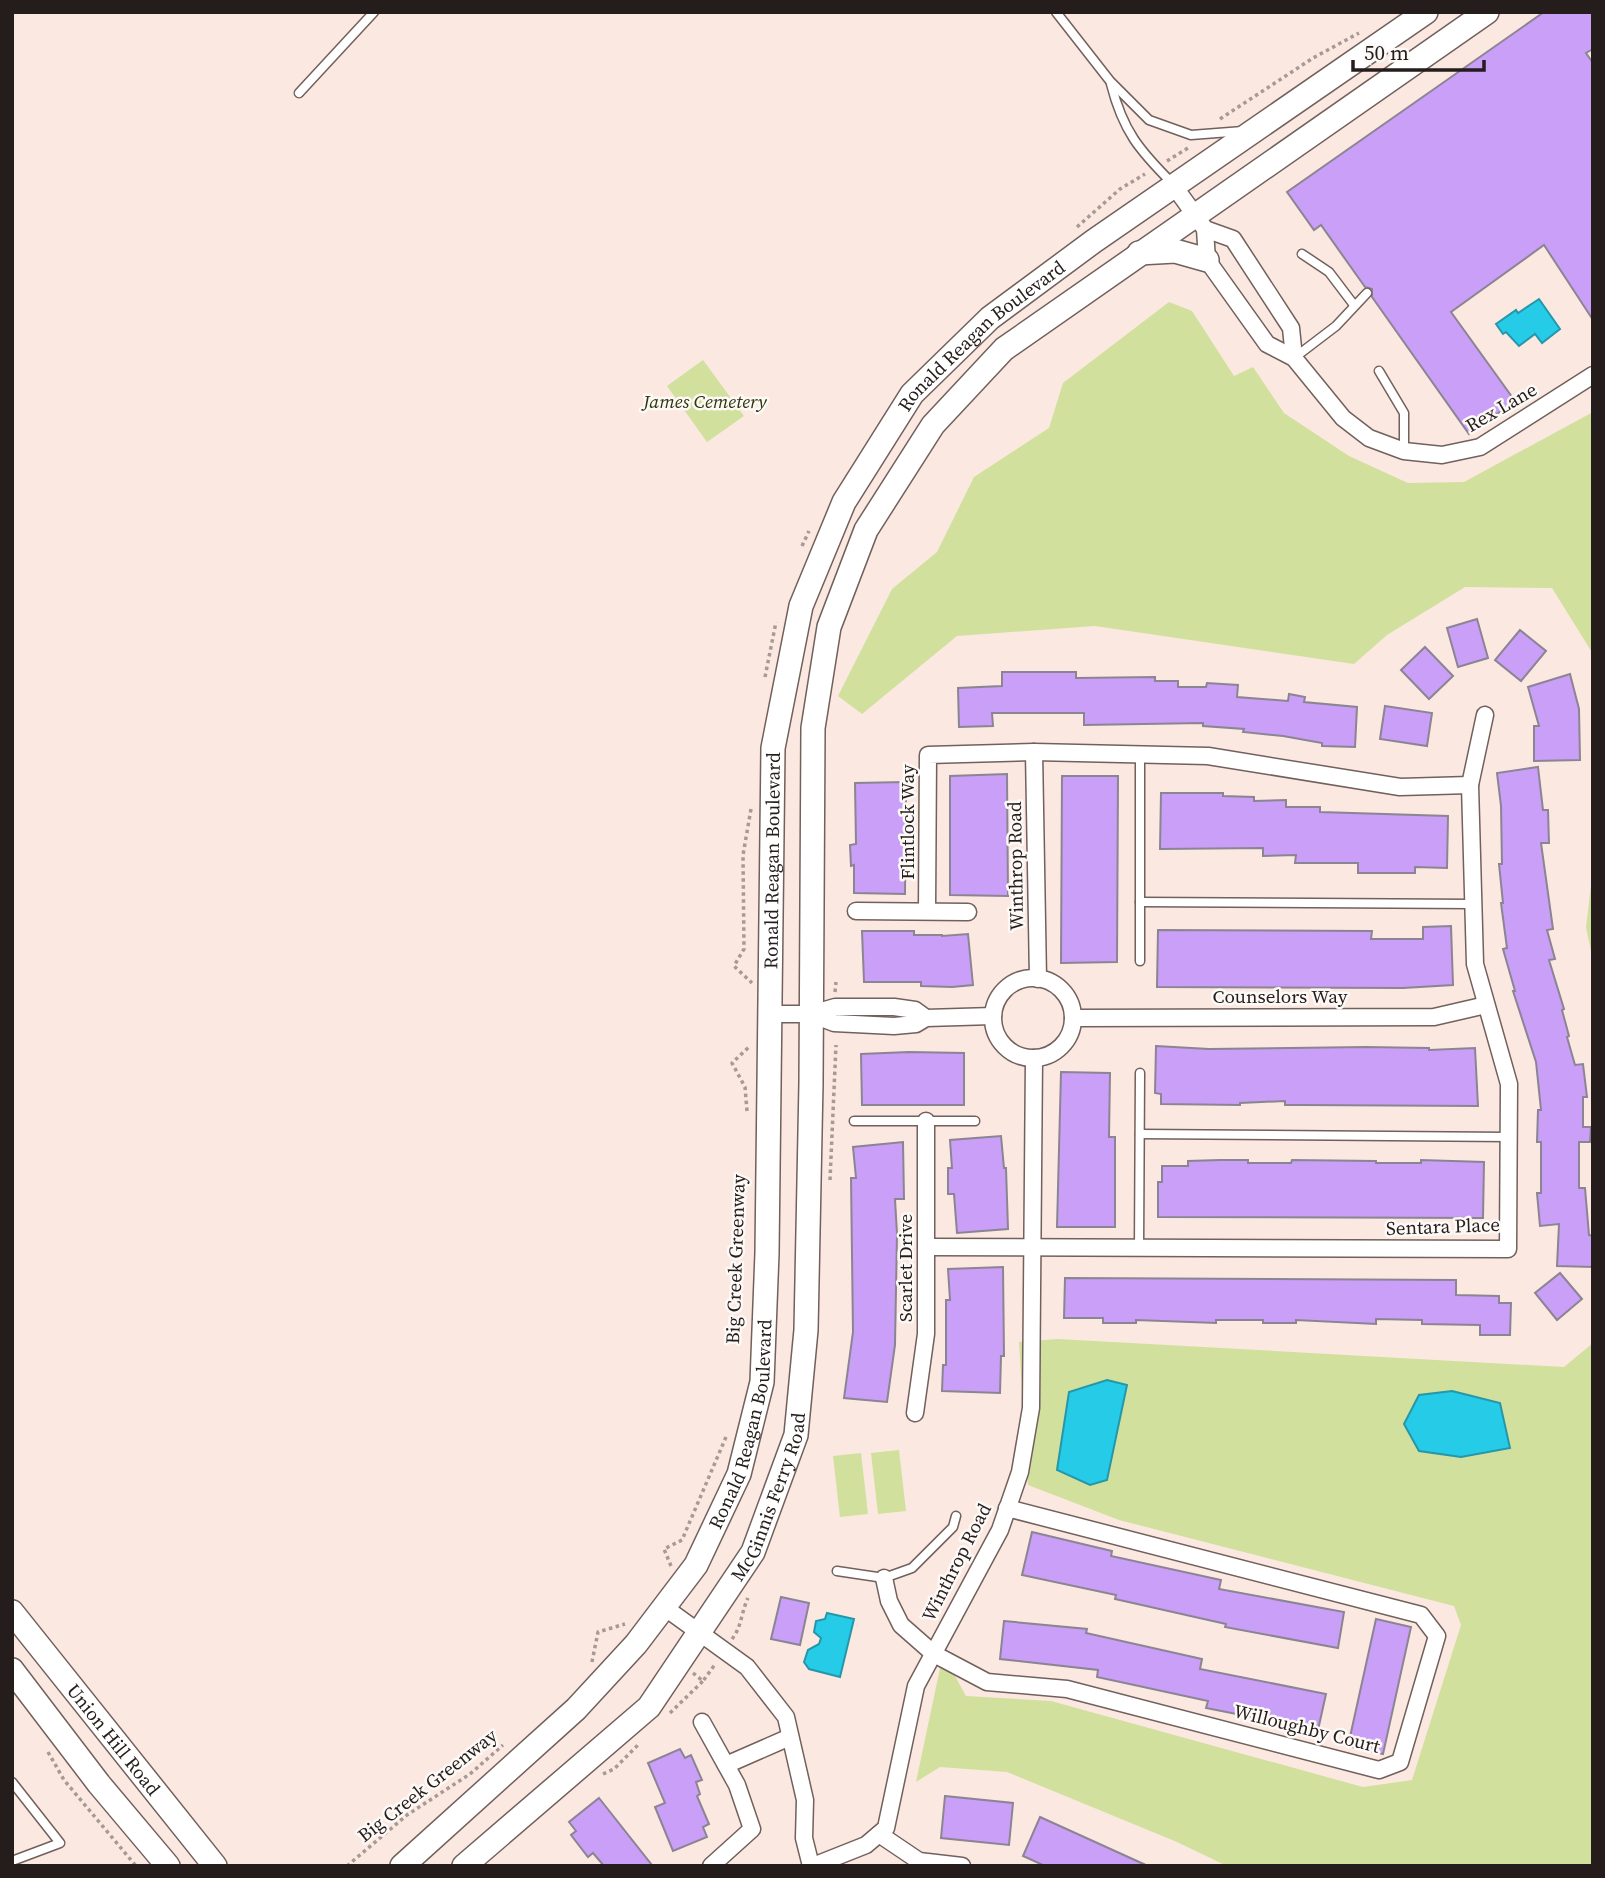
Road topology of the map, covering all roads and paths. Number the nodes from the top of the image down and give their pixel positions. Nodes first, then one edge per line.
1 (374, 12) edge
2 (1056, 12) edge
3 (1426, 12) edge
4 (1487, 12) edge
5 (1359, 32) dead end
6 (1110, 81) junction
7 (299, 93) dead end
8 (1212, 120) dead end
9 (1257, 129) junction
10 (1174, 186) junction
11 (1200, 222) junction
12 (1139, 253) junction
13 (1302, 254) dead end
14 (1208, 260) junction
15 (1367, 293) dead end
16 (1353, 305) junction
17 (1294, 358) junction
18 (1379, 372) dead end
19 (1593, 375) edge
20 (1404, 451) junction
21 (1485, 715) dead end
22 (1034, 752) junction
23 (1140, 755) junction
24 (1470, 785) junction
25 (1140, 902) junction
26 (1474, 904) junction
27 (856, 911) dead end
28 (928, 911) junction
29 (968, 912) dead end
30 (1140, 961) dead end
31 (734, 966) dead end
32 (1038, 979) junction
33 (752, 984) dead end
34 (1486, 1005) junction
35 (769, 1014) junction
36 (811, 1014) junction
37 (993, 1016) junction
38 (1073, 1018) junction
39 (751, 1045) dead end
40 (1034, 1058) junction
41 (1140, 1073) dead end
42 (747, 1115) dead end
43 (854, 1121) dead end
44 (926, 1121) junction
45 (975, 1121) dead end
46 (1140, 1134) junction
47 (1509, 1137) junction
48 (927, 1247) junction
49 (1032, 1248) junction
50 (1139, 1248) junction
51 (915, 1413) dead end
52 (729, 1430) dead end
53 (1007, 1508) junction
54 (956, 1517) dead end
55 (664, 1549) dead end
56 (837, 1571) dead end
57 (884, 1578) junction
58 (664, 1607) junction
59 (12, 1612) edge
60 (598, 1632) dead end
61 (701, 1633) junction
62 (934, 1654) junction
63 (591, 1669) dead end
64 (12, 1670) edge
65 (702, 1722) dead end
66 (790, 1737) junction
67 (510, 1740) dead end
68 (726, 1765) junction
69 (12, 1782) edge
70 (879, 1833) junction
71 (12, 1861) edge
72 (929, 1864) edge
73 (168, 1866) edge
74 (215, 1866) edge
75 (347, 1866) edge
76 (402, 1866) edge
77 (464, 1866) edge
78 (710, 1866) edge
79 (812, 1866) edge
80 (962, 1866) edge

1 - 7 lane
2 - 6 lane
3 - 9 main road, Ronald Reagan Boulevard
4 - 11 main road, Ronald Reagan Boulevard
5 - 8 path
6 - 9 lane
6 - 10 lane
9 - 10 main road, Ronald Reagan Boulevard
10 - 11 street, Rex Lane
10 - 35 main road, Ronald Reagan Boulevard
11 - 12 main road, Ronald Reagan Boulevard
11 - 14 street, Rex Lane
11 - 17 street, Rex Lane
12 - 14 main road
12 - 36 main road, Ronald Reagan Boulevard
13 - 16 lane
14 - 17 street, Rex Lane
15 - 16 lane
16 - 17 lane
17 - 20 street, Rex Lane
18 - 20 lane
19 - 20 street, Rex Lane
21 - 24 street, Sentara Place
22 - 23 street
22 - 28 street, Flintlock Way
22 - 32 street, Winthrop Road
23 - 24 street
23 - 25 lane
24 - 26 street, Sentara Place
25 - 26 lane
25 - 30 lane
26 - 34 street, Sentara Place
27 - 28 street
28 - 29 street
31 - 33 path
32 - 37 street
32 - 38 street
34 - 38 street, Counselors Way
34 - 47 street, Sentara Place
35 - 36 street
35 - 58 main road, Ronald Reagan Boulevard
36 - 37 street
36 - 61 main road, McGinnis Ferry Road
37 - 40 street
38 - 40 street
39 - 42 path
40 - 49 street, Winthrop Road
41 - 46 lane
43 - 44 lane
44 - 45 lane
44 - 48 street, Scarlet Drive
46 - 47 lane
46 - 50 lane
47 - 50 street, Sentara Place
48 - 49 street, Sentara Place
48 - 51 street, Scarlet Drive
49 - 50 street, Sentara Place
49 - 53 street, Winthrop Road
52 - 55 path
53 - 62 street, Winthrop Road
53 - 62 street, Willoughby Court
54 - 57 lane
56 - 57 lane
57 - 62 street, Willoughby Court
58 - 61 street
58 - 76 main road, Ronald Reagan Boulevard
59 - 74 main road, Union Hill Road
60 - 63 path
61 - 66 street
61 - 77 main road, McGinnis Ferry Road
62 - 70 street, Winthrop Road
64 - 73 main road, Union Hill Road
65 - 68 street
66 - 68 street
66 - 79 street
67 - 75 path, Big Creek Greenway
68 - 78 street
69 - 71 lane
70 - 72 street
70 - 79 street
72 - 80 street

